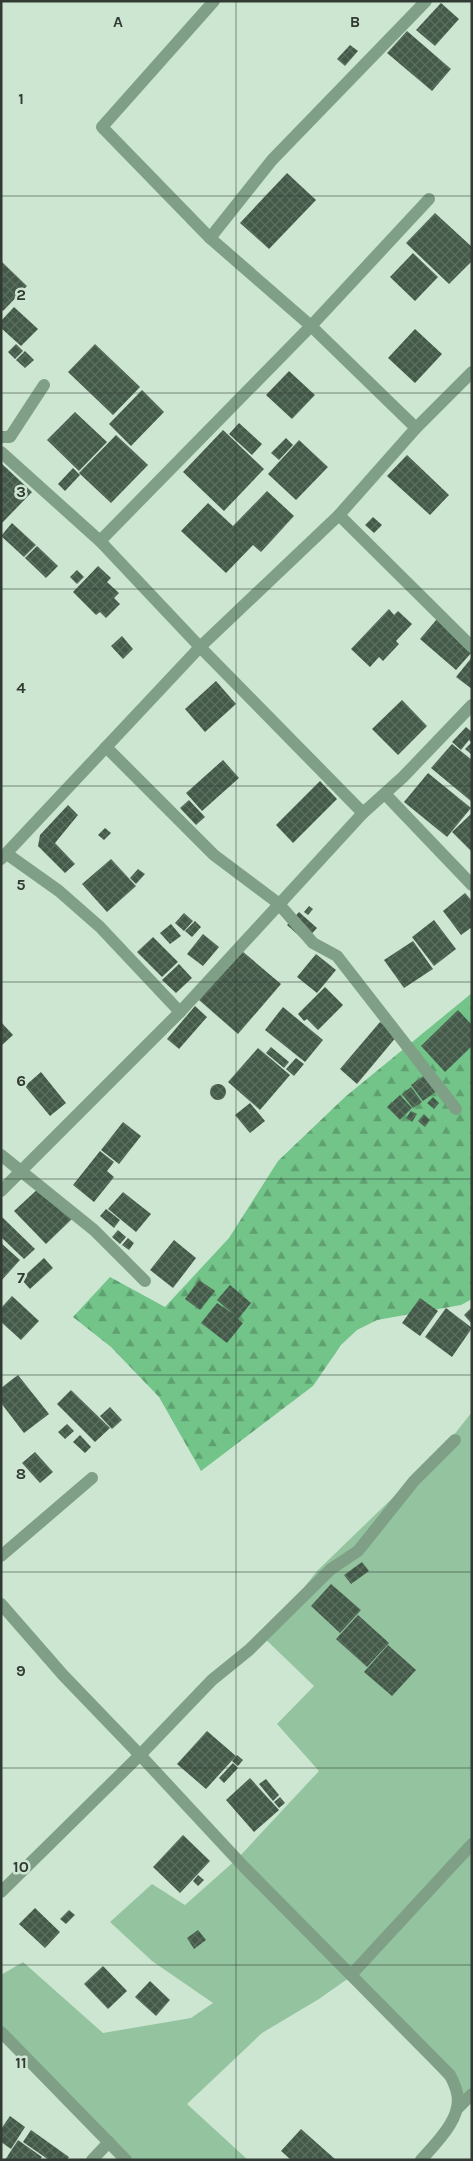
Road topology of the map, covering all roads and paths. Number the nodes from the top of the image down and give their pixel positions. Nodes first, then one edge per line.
1 (214, 1) edge
2 (426, 1) edge
3 (429, 199) dead end
4 (210, 238) junction
5 (312, 326) junction
6 (472, 372) edge
7 (44, 385) dead end
8 (416, 428) junction
9 (1, 436) edge
10 (1, 452) edge
11 (339, 515) junction
12 (100, 541) junction
13 (200, 647) junction
14 (472, 647) edge
15 (472, 705) edge
16 (106, 747) junction
17 (385, 794) junction
18 (363, 812) junction
19 (4, 856) edge
20 (472, 885) edge
21 (278, 903) junction
22 (180, 1012) junction
23 (456, 1109) dead end
24 (1, 1155) edge
25 (20, 1171) junction
26 (1, 1190) edge
27 (145, 1281) dead end
28 (454, 1440) dead end
29 (92, 1478) dead end
30 (1, 1556) edge
31 (1, 1604) edge
32 (140, 1755) junction
33 (472, 1844) edge
34 (1, 1892) edge
35 (351, 1974) junction
36 (1, 2032) edge
37 (472, 2094) edge
38 (457, 2109) junction
39 (109, 2142) junction
40 (92, 2160) edge
41 (126, 2160) edge
42 (421, 2160) edge

1 - 4 street
2 - 4 street
3 - 5 street
4 - 5 street
5 - 8 street
5 - 12 street
6 - 8 street
7 - 9 street
8 - 11 street
10 - 12 street
11 - 13 street
11 - 14 street
12 - 13 street
13 - 16 street
13 - 18 street
15 - 17 street
16 - 19 street
16 - 21 street
17 - 18 street
17 - 20 street
18 - 21 street
19 - 22 street
21 - 22 street
21 - 23 street
22 - 25 street
24 - 25 street
25 - 26 street
25 - 27 street
28 - 32 street
29 - 30 street
31 - 32 street
32 - 34 street
32 - 35 street
33 - 35 street
35 - 38 street
36 - 39 street
37 - 38 street
38 - 42 street
39 - 40 street
39 - 41 street

